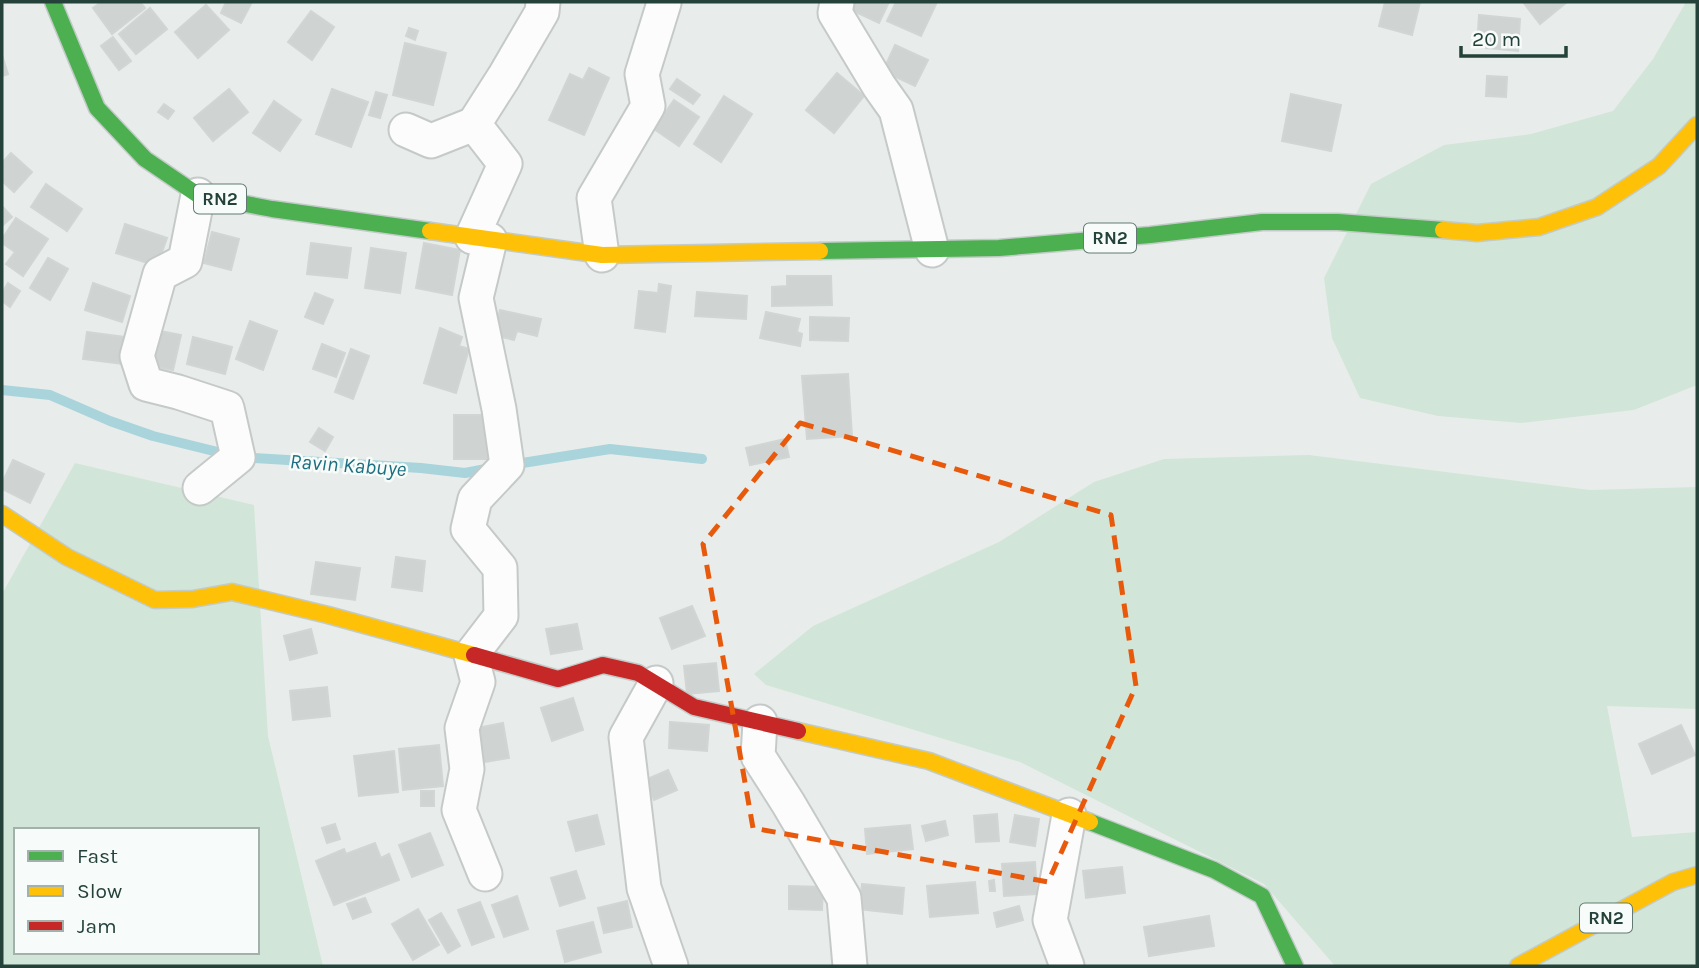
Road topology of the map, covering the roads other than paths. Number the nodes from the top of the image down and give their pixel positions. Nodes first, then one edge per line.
1 (543, 2) edge
2 (663, 2) edge
3 (837, 2) edge
4 (61, 5) edge
5 (474, 124) junction
6 (1697, 125) edge
7 (406, 130) dead end
8 (198, 195) junction
9 (481, 239) junction
10 (932, 250) junction
11 (602, 254) junction
12 (200, 488) dead end
13 (2, 514) edge
14 (471, 655) junction
15 (656, 683) junction
16 (760, 722) junction
17 (1069, 815) junction
18 (485, 874) dead end
19 (1697, 875) edge
20 (671, 966) edge
21 (850, 966) edge
22 (1067, 966) edge
23 (1295, 966) edge
24 (1518, 966) edge

1 - 5 street
2 - 11 street
3 - 10 street
4 - 8 main road, RN2
5 - 7 street
5 - 9 street
6 - 10 main road, RN2
8 - 9 main road, RN2
8 - 12 street
9 - 11 main road, RN2
9 - 14 street
10 - 11 main road, RN2
13 - 14 main road
14 - 15 main road
14 - 18 street
15 - 16 main road
15 - 20 street
16 - 17 main road
16 - 21 street
17 - 22 street
17 - 23 main road
19 - 24 main road, RN2

